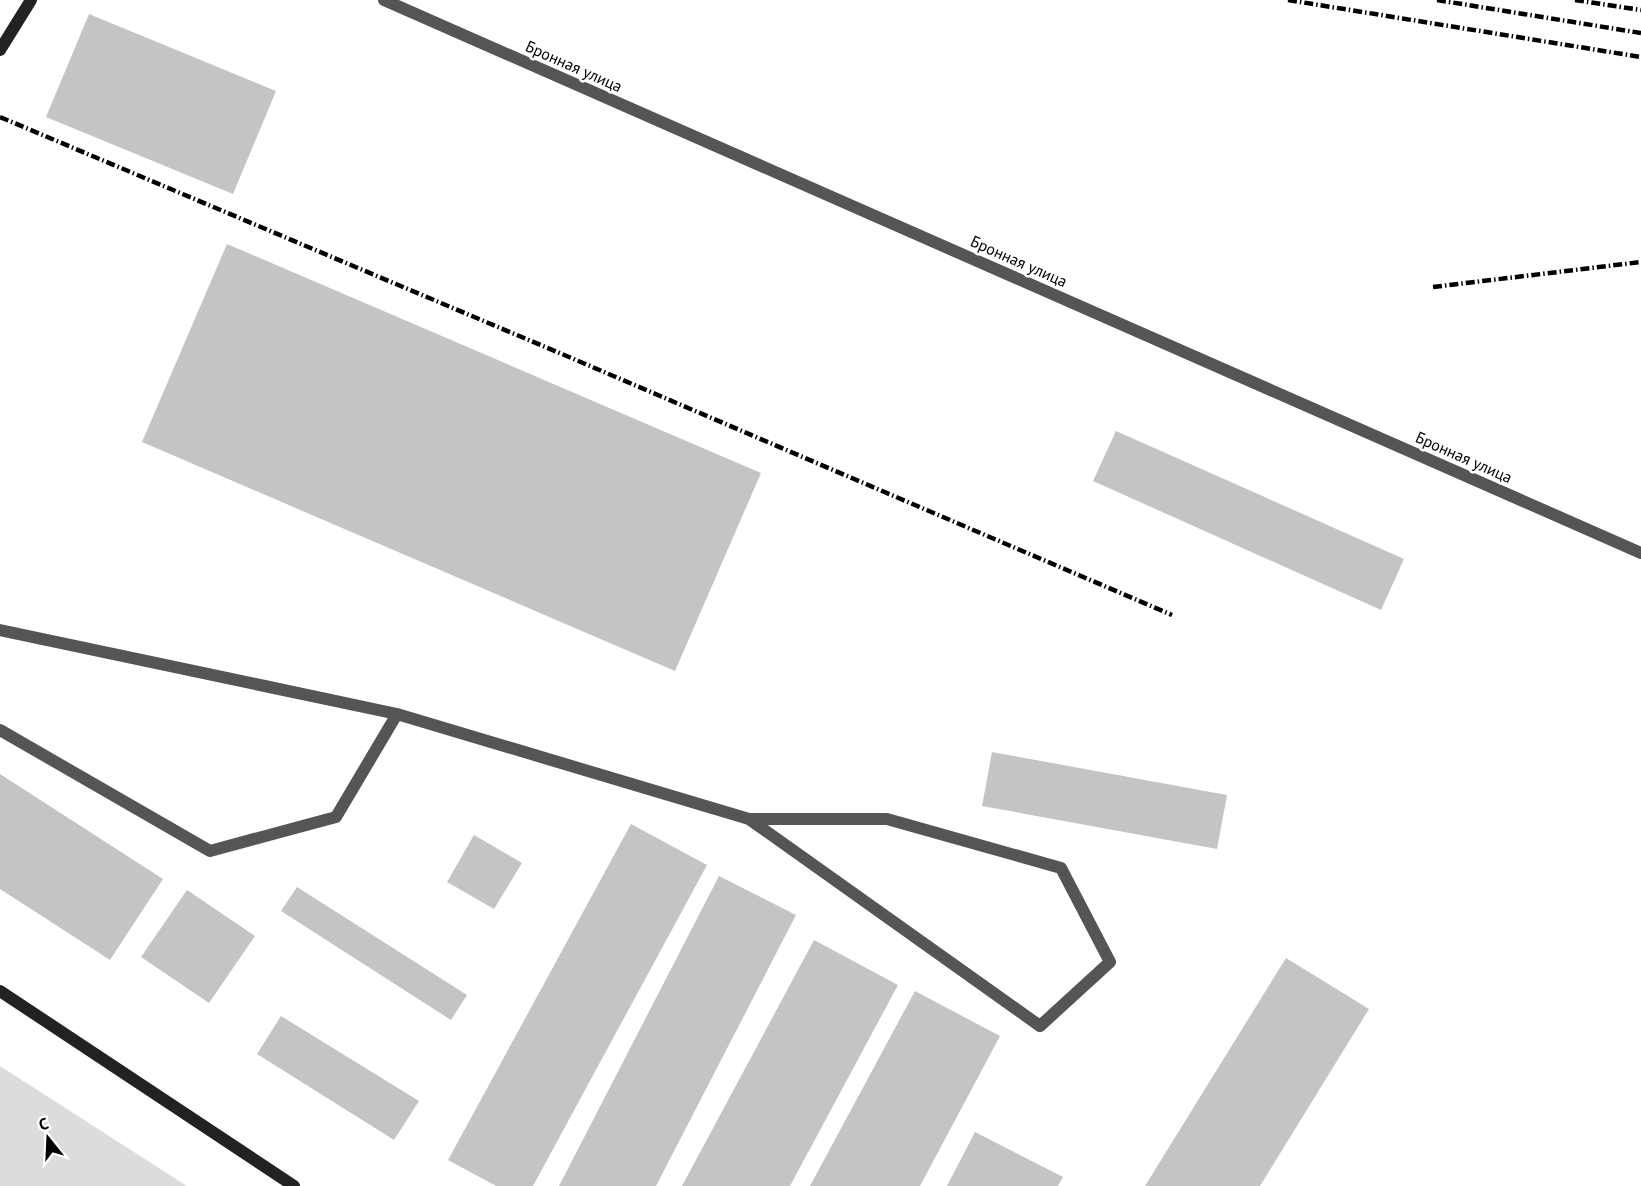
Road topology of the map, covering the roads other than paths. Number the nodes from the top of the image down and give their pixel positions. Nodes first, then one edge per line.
1 (31, 0) edge
2 (384, 0) edge
3 (0, 50) edge
4 (1641, 553) edge
5 (0, 630) edge
6 (397, 714) junction
7 (0, 730) edge
8 (749, 819) junction
9 (0, 991) edge
10 (294, 1186) edge

1 - 3 main road
2 - 4 lane, Бронная улица
5 - 6 lane
6 - 7 lane
6 - 8 lane
8 - 8 lane
9 - 10 main road

